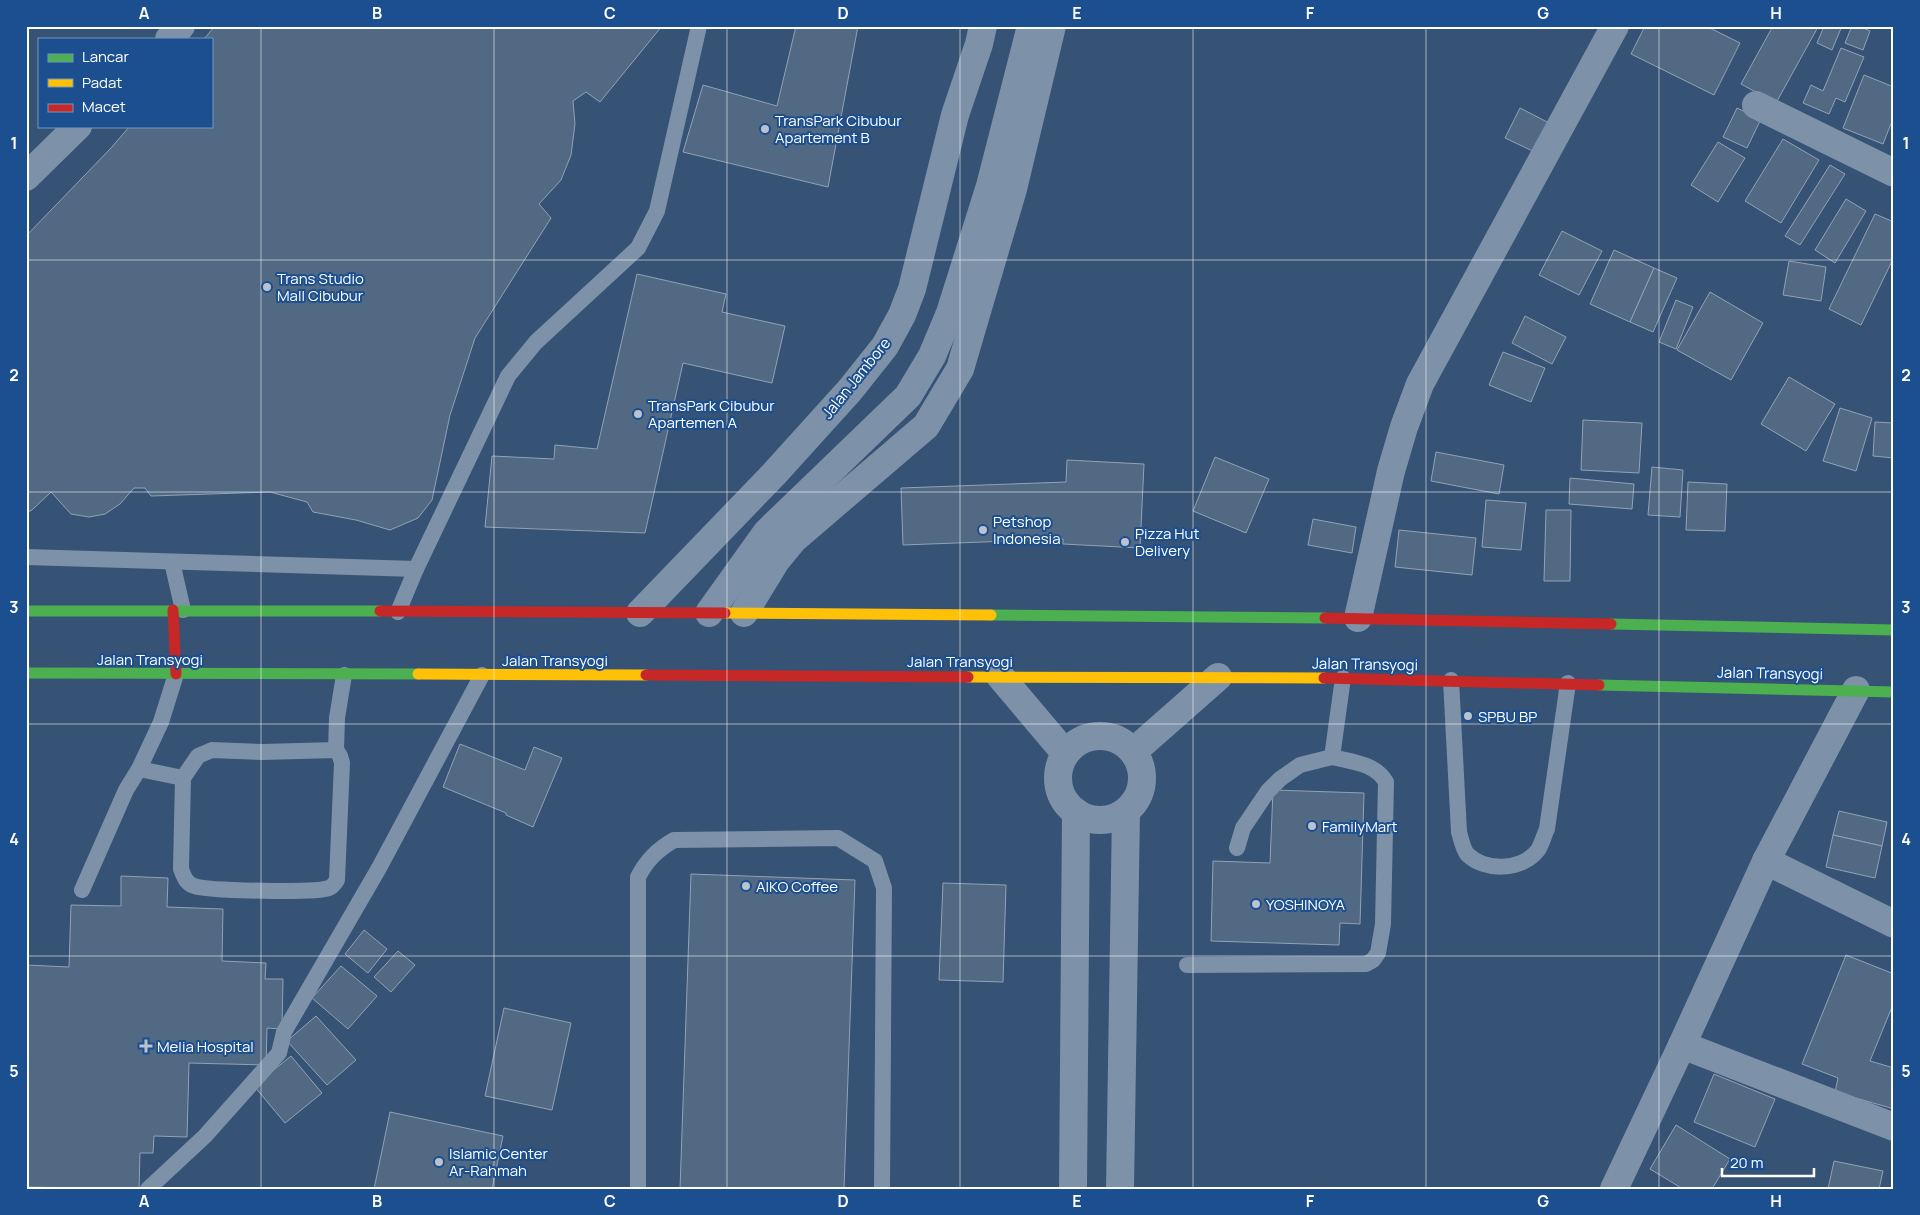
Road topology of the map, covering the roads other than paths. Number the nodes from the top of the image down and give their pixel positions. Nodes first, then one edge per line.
1 (181, 26) edge
2 (699, 26) edge
3 (984, 26) edge
4 (1031, 26) edge
5 (1052, 26) edge
6 (1615, 26) edge
7 (169, 38) edge
8 (1756, 105) dead end
9 (76, 128) edge
10 (1894, 173) edge
11 (26, 177) edge
12 (932, 356) junction
13 (960, 370) junction
14 (908, 396) junction
15 (926, 426) junction
16 (26, 557) edge
17 (172, 562) junction
18 (416, 570) junction
19 (178, 610) junction
20 (26, 611) edge
21 (398, 612) junction
22 (640, 613) junction
23 (709, 613) junction
24 (744, 613) junction
25 (1358, 618) junction
26 (1892, 626) edge
27 (26, 673) edge
28 (176, 674) junction
29 (344, 674) junction
30 (482, 675) junction
31 (1000, 676) junction
32 (1218, 677) junction
33 (1343, 678) junction
34 (1451, 680) junction
35 (1568, 683) junction
36 (1856, 690) junction
37 (1894, 692) edge
38 (336, 750) junction
39 (1134, 751) junction
40 (1065, 753) junction
41 (1332, 757) junction
42 (139, 769) junction
43 (183, 778) junction
44 (1076, 812) junction
45 (1126, 812) junction
46 (1237, 848) dead end
47 (1766, 860) junction
48 (82, 890) dead end
49 (1894, 924) edge
50 (1187, 965) dead end
51 (1682, 1045) junction
52 (1894, 1127) edge
53 (148, 1189) edge
54 (638, 1189) edge
55 (882, 1189) edge
56 (1073, 1189) edge
57 (1120, 1189) edge
58 (1614, 1189) edge

1 - 7 street
2 - 18 lane
3 - 22 street, Jalan Jambore
4 - 12 street
5 - 13 street
6 - 25 street
8 - 10 street
9 - 11 street
12 - 13 street
12 - 14 street
13 - 15 street
14 - 15 street
14 - 23 street
15 - 24 street
16 - 17 lane
17 - 18 lane
17 - 19 lane
18 - 21 lane
19 - 20 highway
19 - 21 highway
19 - 28 highway
21 - 22 highway
22 - 23 highway
23 - 24 highway
24 - 25 highway
25 - 26 highway
27 - 28 highway, Jalan Transyogi
28 - 29 highway, Jalan Transyogi
28 - 42 lane
29 - 30 highway, Jalan Transyogi
29 - 38 lane
30 - 31 highway, Jalan Transyogi
30 - 53 lane
31 - 32 highway, Jalan Transyogi
31 - 40 street
32 - 33 highway, Jalan Transyogi
32 - 39 street
33 - 34 highway, Jalan Transyogi
33 - 41 lane
34 - 35 highway, Jalan Transyogi
34 - 35 lane
35 - 36 highway, Jalan Transyogi
36 - 37 highway, Jalan Transyogi
36 - 47 street
38 - 43 lane
38 - 43 lane
39 - 40 street
39 - 45 street
40 - 44 street
41 - 46 lane
41 - 50 lane
42 - 43 lane
42 - 48 lane
44 - 45 street
44 - 56 street
45 - 57 street
47 - 49 street
47 - 51 street
51 - 52 street
51 - 58 street
54 - 55 lane

